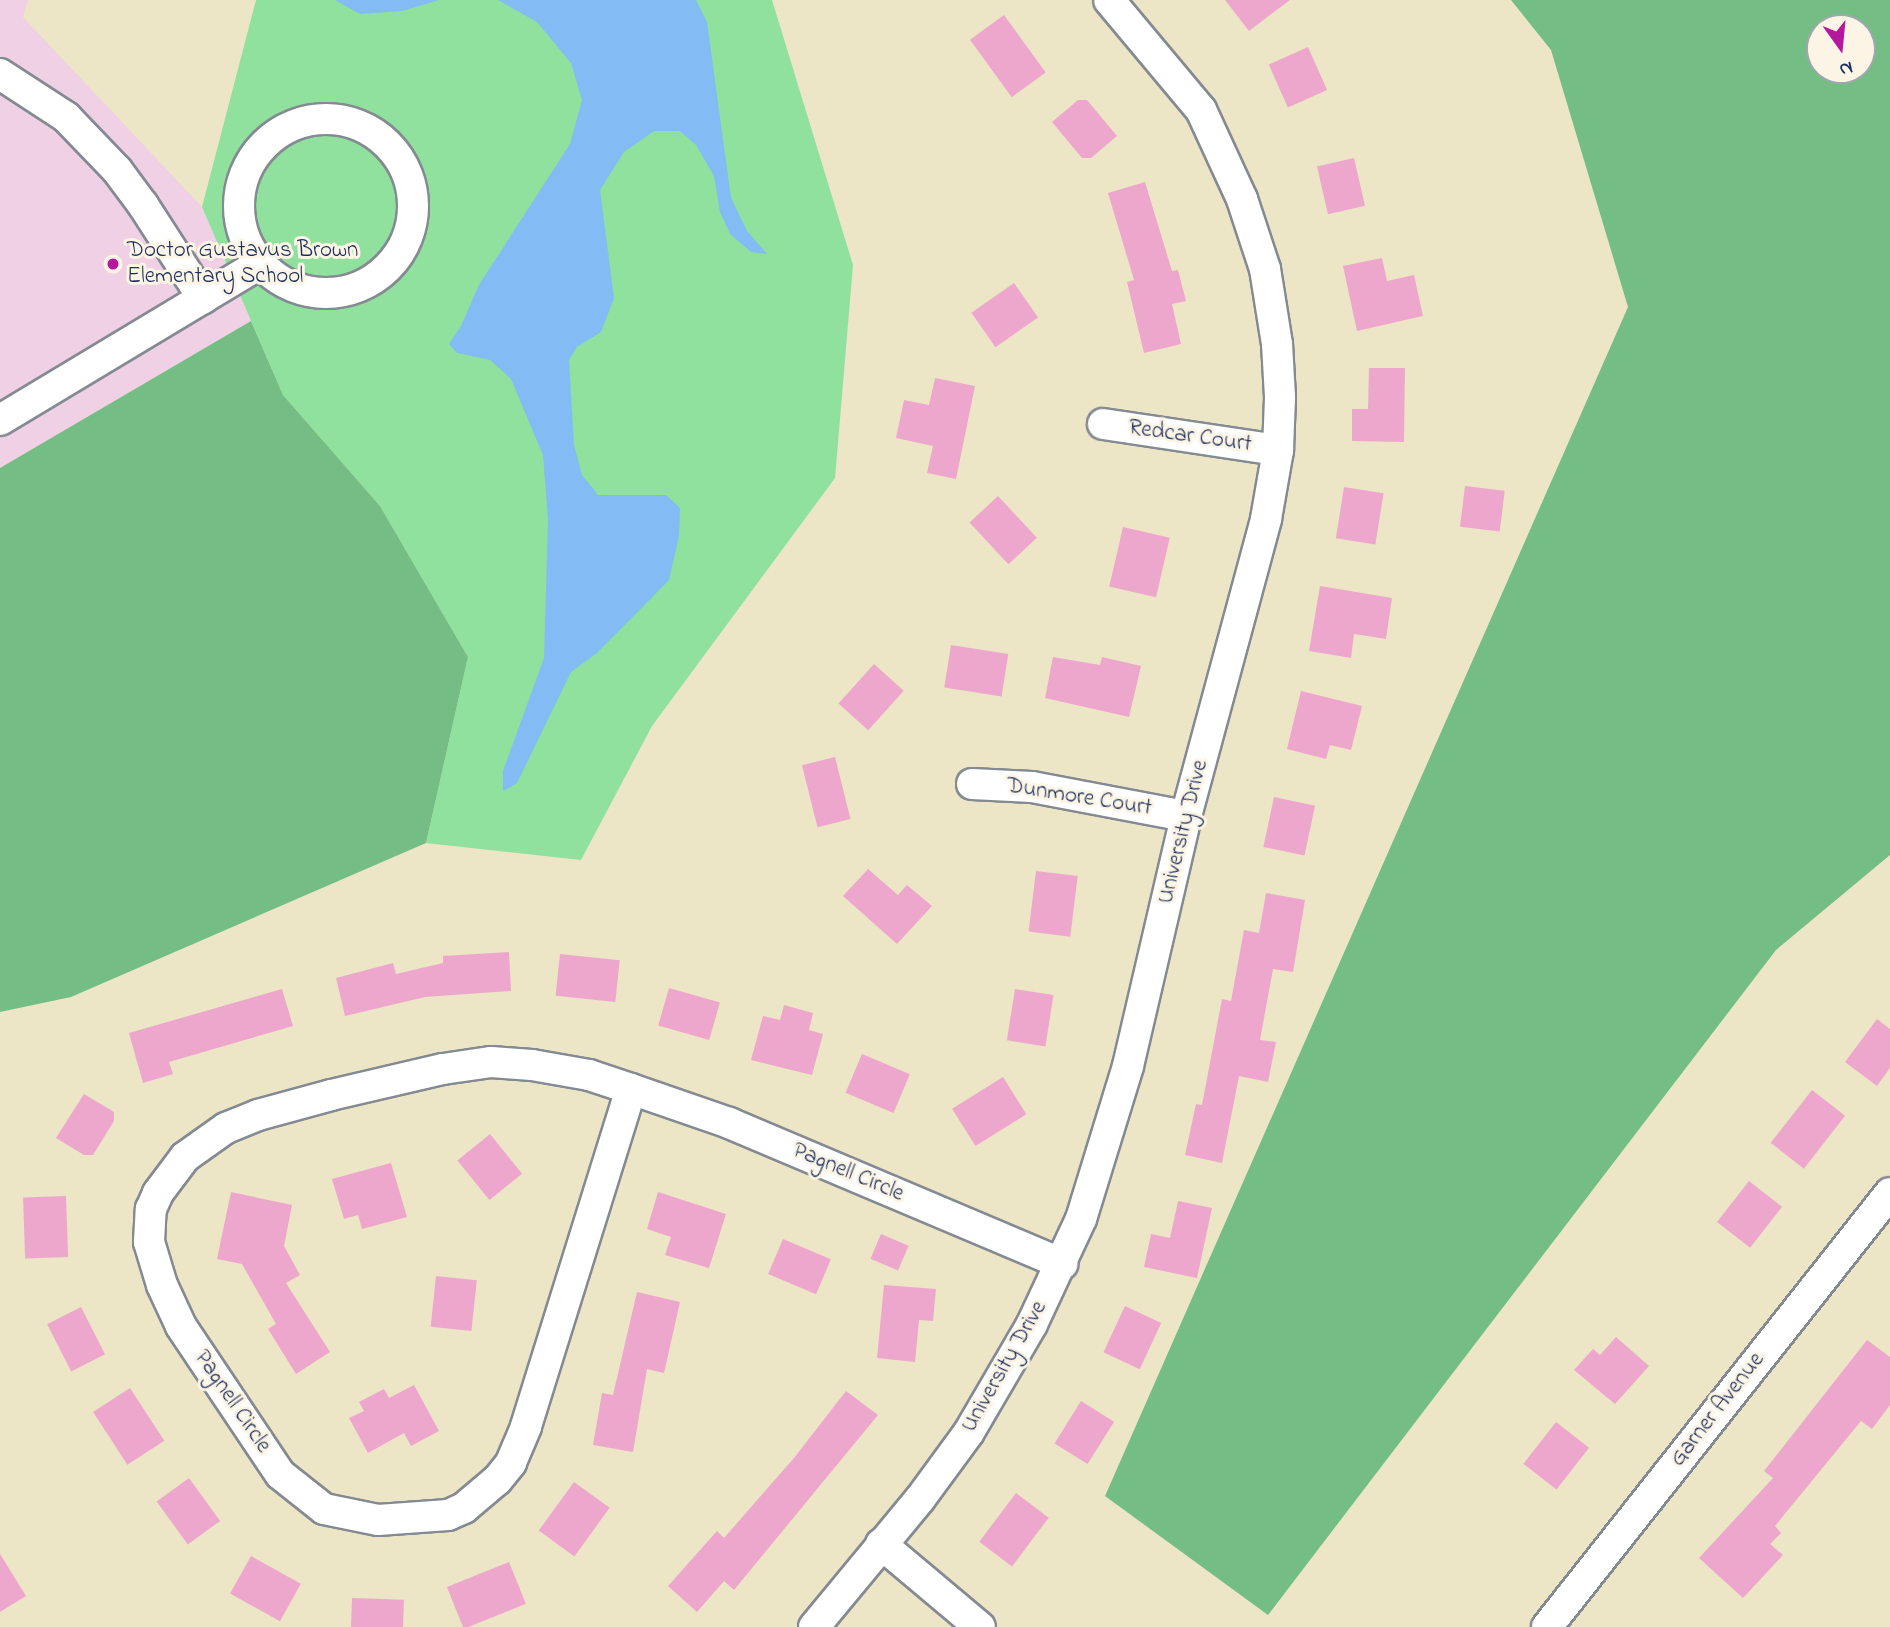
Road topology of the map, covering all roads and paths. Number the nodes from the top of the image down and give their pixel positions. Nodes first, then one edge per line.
1 (1109, 0) edge
2 (0, 74) edge
3 (261, 262) junction
4 (203, 298) junction
5 (0, 420) edge
6 (1103, 424) dead end
7 (1278, 450) junction
8 (972, 784) dead end
9 (1186, 816) junction
10 (631, 1089) junction
11 (1890, 1193) edge
12 (1062, 1264) junction
13 (881, 1544) junction
14 (814, 1627) edge
15 (980, 1627) edge
16 (1547, 1627) edge

1 - 7 street, University Drive
2 - 4 street
3 - 3 street
3 - 4 street
4 - 5 street
6 - 7 street, Redcar Court
7 - 9 street, University Drive
8 - 9 street, Dunmore Court
9 - 12 street, University Drive
10 - 10 street, Pagnell Circle
10 - 12 street, Pagnell Circle
11 - 16 street, Garner Avenue
12 - 13 street, University Drive
13 - 14 street, University Drive
13 - 15 street

